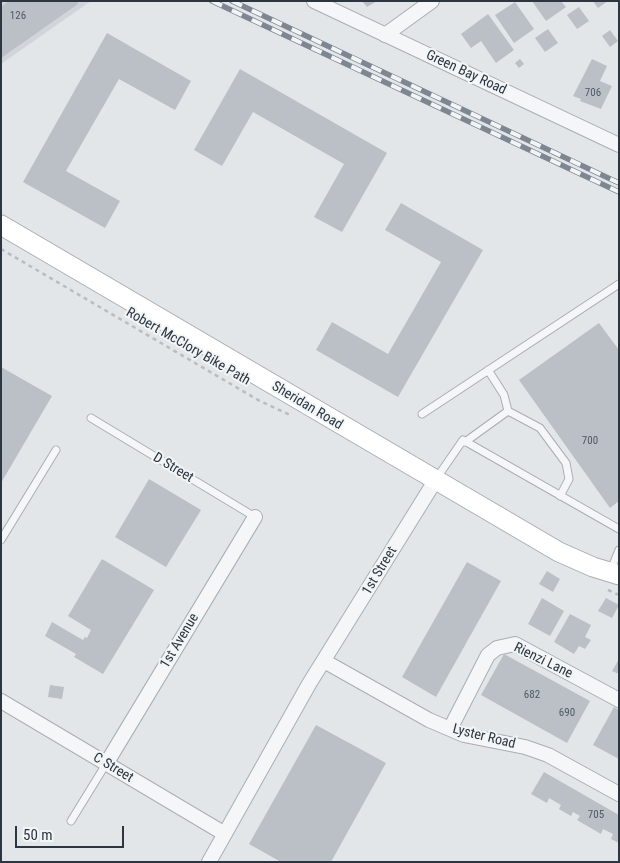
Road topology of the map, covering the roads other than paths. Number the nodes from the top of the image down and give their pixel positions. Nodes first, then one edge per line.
1 (314, 1) edge
2 (432, 1) edge
3 (385, 35) junction
4 (619, 144) edge
5 (1, 225) edge
6 (619, 284) edge
7 (488, 370) junction
8 (508, 411) junction
9 (422, 414) dead end
10 (91, 418) dead end
11 (466, 442) junction
12 (56, 450) dead end
13 (435, 481) junction
14 (560, 496) junction
15 (255, 518) joint
16 (619, 529) edge
17 (1, 540) edge
18 (619, 550) edge
19 (614, 574) edge
20 (324, 661) junction
21 (619, 700) edge
22 (1, 702) edge
23 (450, 729) junction
24 (106, 764) junction
25 (619, 794) edge
26 (71, 821) dead end
27 (225, 834) junction
28 (209, 862) edge

1 - 3 street, Green Bay Road
2 - 3 street
3 - 4 street, Green Bay Road
5 - 13 main road, Sheridan Road
6 - 7 lane
7 - 8 lane
7 - 9 lane
8 - 11 lane
8 - 14 lane
10 - 15 lane, D Street
11 - 13 lane
11 - 14 lane
12 - 17 lane
13 - 19 main road, Sheridan Road
13 - 20 street, 1st Street
14 - 16 lane
15 - 24 street, 1st Avenue
18 - 19 lane
20 - 23 street, Lyster Road
20 - 27 street, 1st Street
21 - 23 street, Rienzi Lane
22 - 24 street, C Street
23 - 25 street, Lyster Road
24 - 26 lane
24 - 27 street, C Street
27 - 28 street, 1st Street

